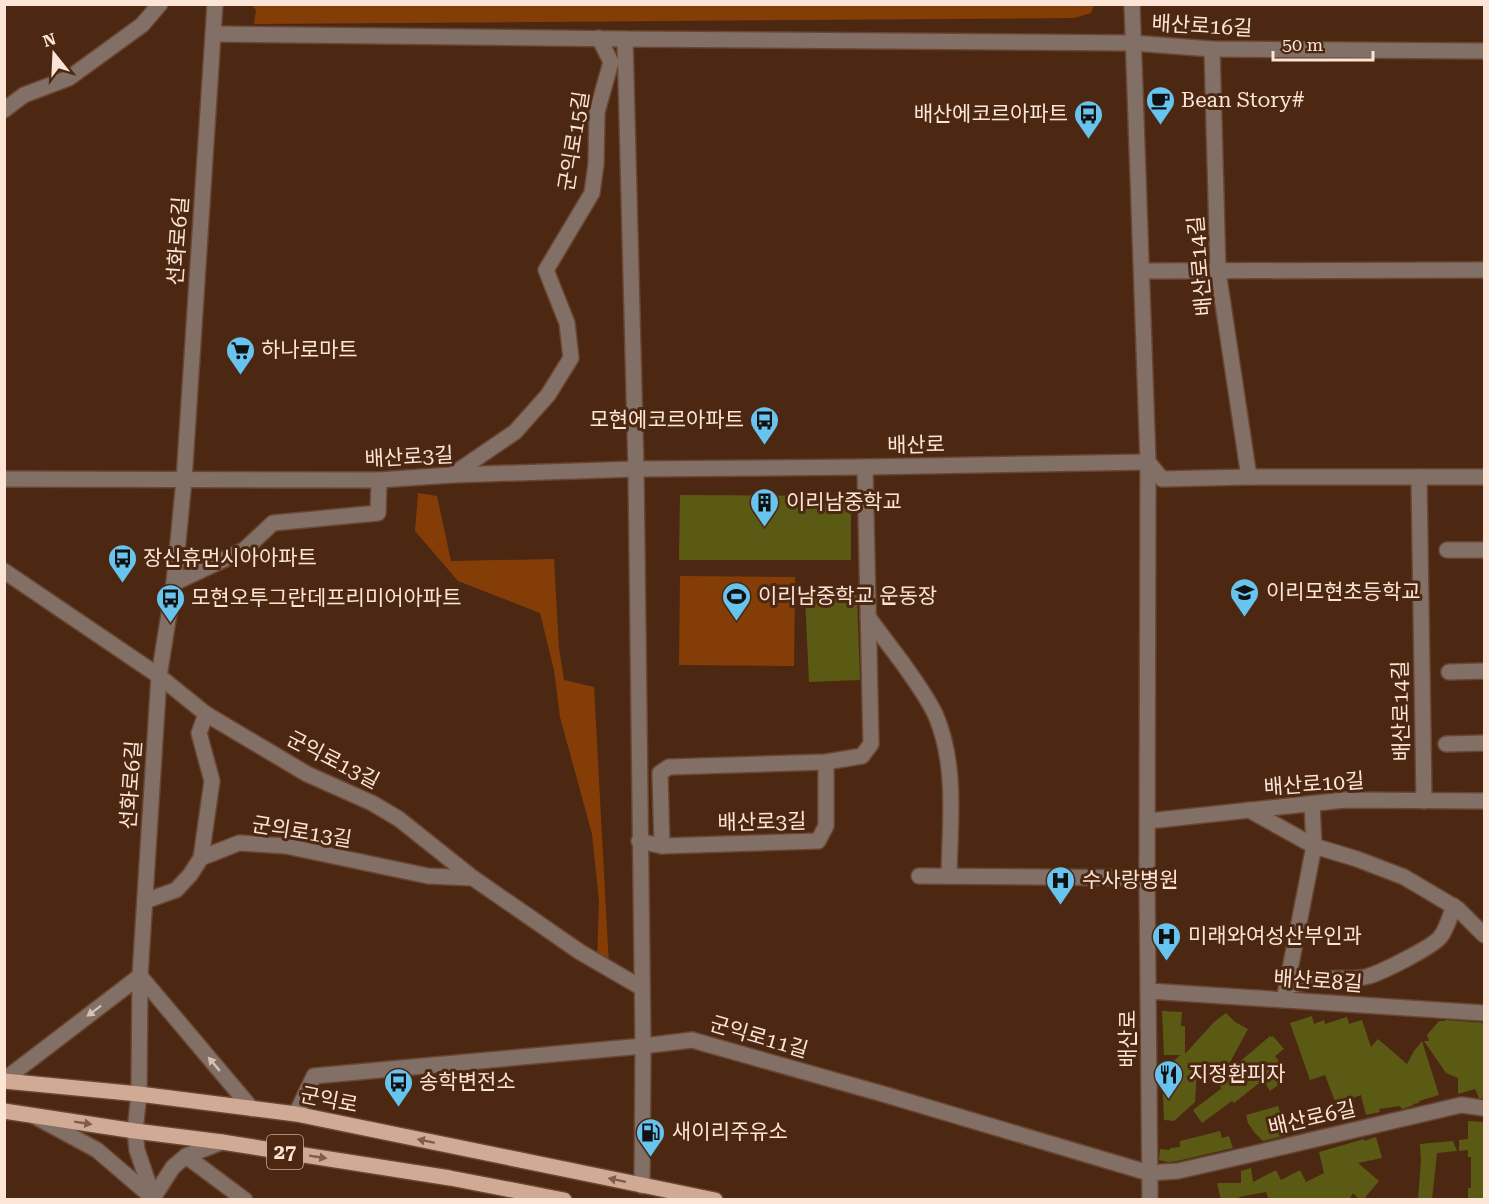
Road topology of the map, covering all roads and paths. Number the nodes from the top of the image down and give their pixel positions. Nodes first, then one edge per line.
1 (160, 4) edge
2 (215, 4) edge
3 (1132, 4) edge
4 (213, 34) junction
5 (599, 38) junction
6 (625, 39) junction
7 (1133, 43) junction
8 (1212, 50) junction
9 (1485, 51) edge
10 (4, 110) edge
11 (1485, 270) edge
12 (1142, 271) junction
13 (1218, 271) junction
14 (1148, 462) junction
15 (865, 467) junction
16 (636, 469) junction
17 (452, 476) junction
18 (1249, 477) junction
19 (1419, 477) junction
20 (1485, 477) edge
21 (4, 479) edge
22 (184, 480) junction
23 (379, 480) junction
24 (1447, 550) dead end
25 (1485, 550) edge
26 (4, 571) edge
27 (174, 583) junction
28 (868, 617) junction
29 (1485, 671) edge
30 (1449, 672) dead end
31 (159, 676) junction
32 (206, 714) junction
33 (1485, 743) edge
34 (1446, 744) dead end
35 (826, 762) junction
36 (1424, 801) junction
37 (1485, 801) edge
38 (1312, 804) junction
39 (1250, 810) junction
40 (1148, 821) junction
41 (639, 841) junction
42 (662, 846) junction
43 (1314, 846) junction
44 (201, 858) junction
45 (919, 876) dead end
46 (949, 876) junction
47 (473, 878) junction
48 (1147, 878) junction
49 (145, 901) junction
50 (1454, 906) junction
51 (1485, 935) edge
52 (140, 976) junction
53 (642, 988) junction
54 (1148, 991) junction
55 (1286, 993) junction
56 (1485, 1013) edge
57 (643, 1046) junction
58 (4, 1080) edge
59 (139, 1094) junction
60 (1485, 1108) edge
61 (252, 1109) junction
62 (4, 1111) edge
63 (296, 1114) junction
64 (31, 1115) junction
65 (135, 1131) junction
66 (222, 1142) junction
67 (186, 1156) junction
68 (1149, 1173) junction
69 (642, 1186) junction
70 (153, 1199) edge
71 (245, 1200) edge
72 (564, 1200) edge
73 (715, 1200) edge
74 (1150, 1200) edge

1 - 10 street
2 - 4 street, 선화로6길
3 - 7 street, 배산로
4 - 5 street
4 - 22 street, 선화로6길
5 - 6 street
5 - 17 street, 군익로15길
6 - 7 street
6 - 16 street
7 - 8 street, 배산로16길
7 - 12 street, 배산로
8 - 9 street, 배산로16길
8 - 13 street, 배산로14길
11 - 13 street
12 - 13 street
12 - 14 street, 배산로
13 - 18 street, 배산로14길
14 - 15 street, 배산로
14 - 18 street
14 - 40 street, 배산로
15 - 16 street, 배산로3길
15 - 28 street, 배산로
16 - 17 street, 배산로3길
16 - 41 street
17 - 23 street, 배산로3길
18 - 19 street
19 - 20 street
19 - 36 street, 배산로14길
21 - 22 street
22 - 23 street, 배산로3길
22 - 27 street, 선화로6길
23 - 27 street
24 - 25 street
26 - 31 street, 군익로13길
27 - 31 street, 선화로6길
28 - 35 street
28 - 46 street
29 - 30 street
31 - 32 street, 군익로13길
31 - 49 street, 선화로6길
32 - 44 street
32 - 47 street, 군익로13길
33 - 34 street
35 - 42 street, 배산로3길
35 - 42 street
36 - 37 street, 배산로10길
36 - 38 street, 배산로10길
38 - 39 street, 배산로10길
38 - 43 street
39 - 40 street, 배산로10길
39 - 43 street
40 - 48 street, 배산로
41 - 42 street, 배산로3길
41 - 53 street
43 - 50 street
43 - 55 street
44 - 47 street, 군의로13길
44 - 49 street
45 - 46 street
46 - 48 street
47 - 53 street, 군익로13길
48 - 54 street, 배산로
49 - 52 street, 선화로6길
50 - 51 street
50 - 55 street
52 -> 58 street
52 - 59 street, 선화로6길
61 -> 52 street
53 - 57 street
54 - 55 street, 배산로8길
54 - 68 street, 배산로
55 - 56 street, 배산로8길
57 - 63 street, 군익로11길
57 - 68 street, 군익로11길
57 - 69 street
58 - 59 main road, 군익로 / 27
59 - 61 main road, 군익로 / 27
59 - 65 street, 선화로6길
60 - 68 street, 배산로6길
61 - 63 main road, 군익로 / 27
62 - 64 main road, 27
69 -> 63 main road, 군익로 / 27
64 -> 65 main road, 27
64 - 70 street
65 - 66 main road, 27
65 - 70 street, 선화로6길
66 - 67 street
66 -> 72 main road, 27
67 - 70 street
67 - 71 street
68 - 74 street, 배산로
69 - 73 main road, 군익로 / 27

